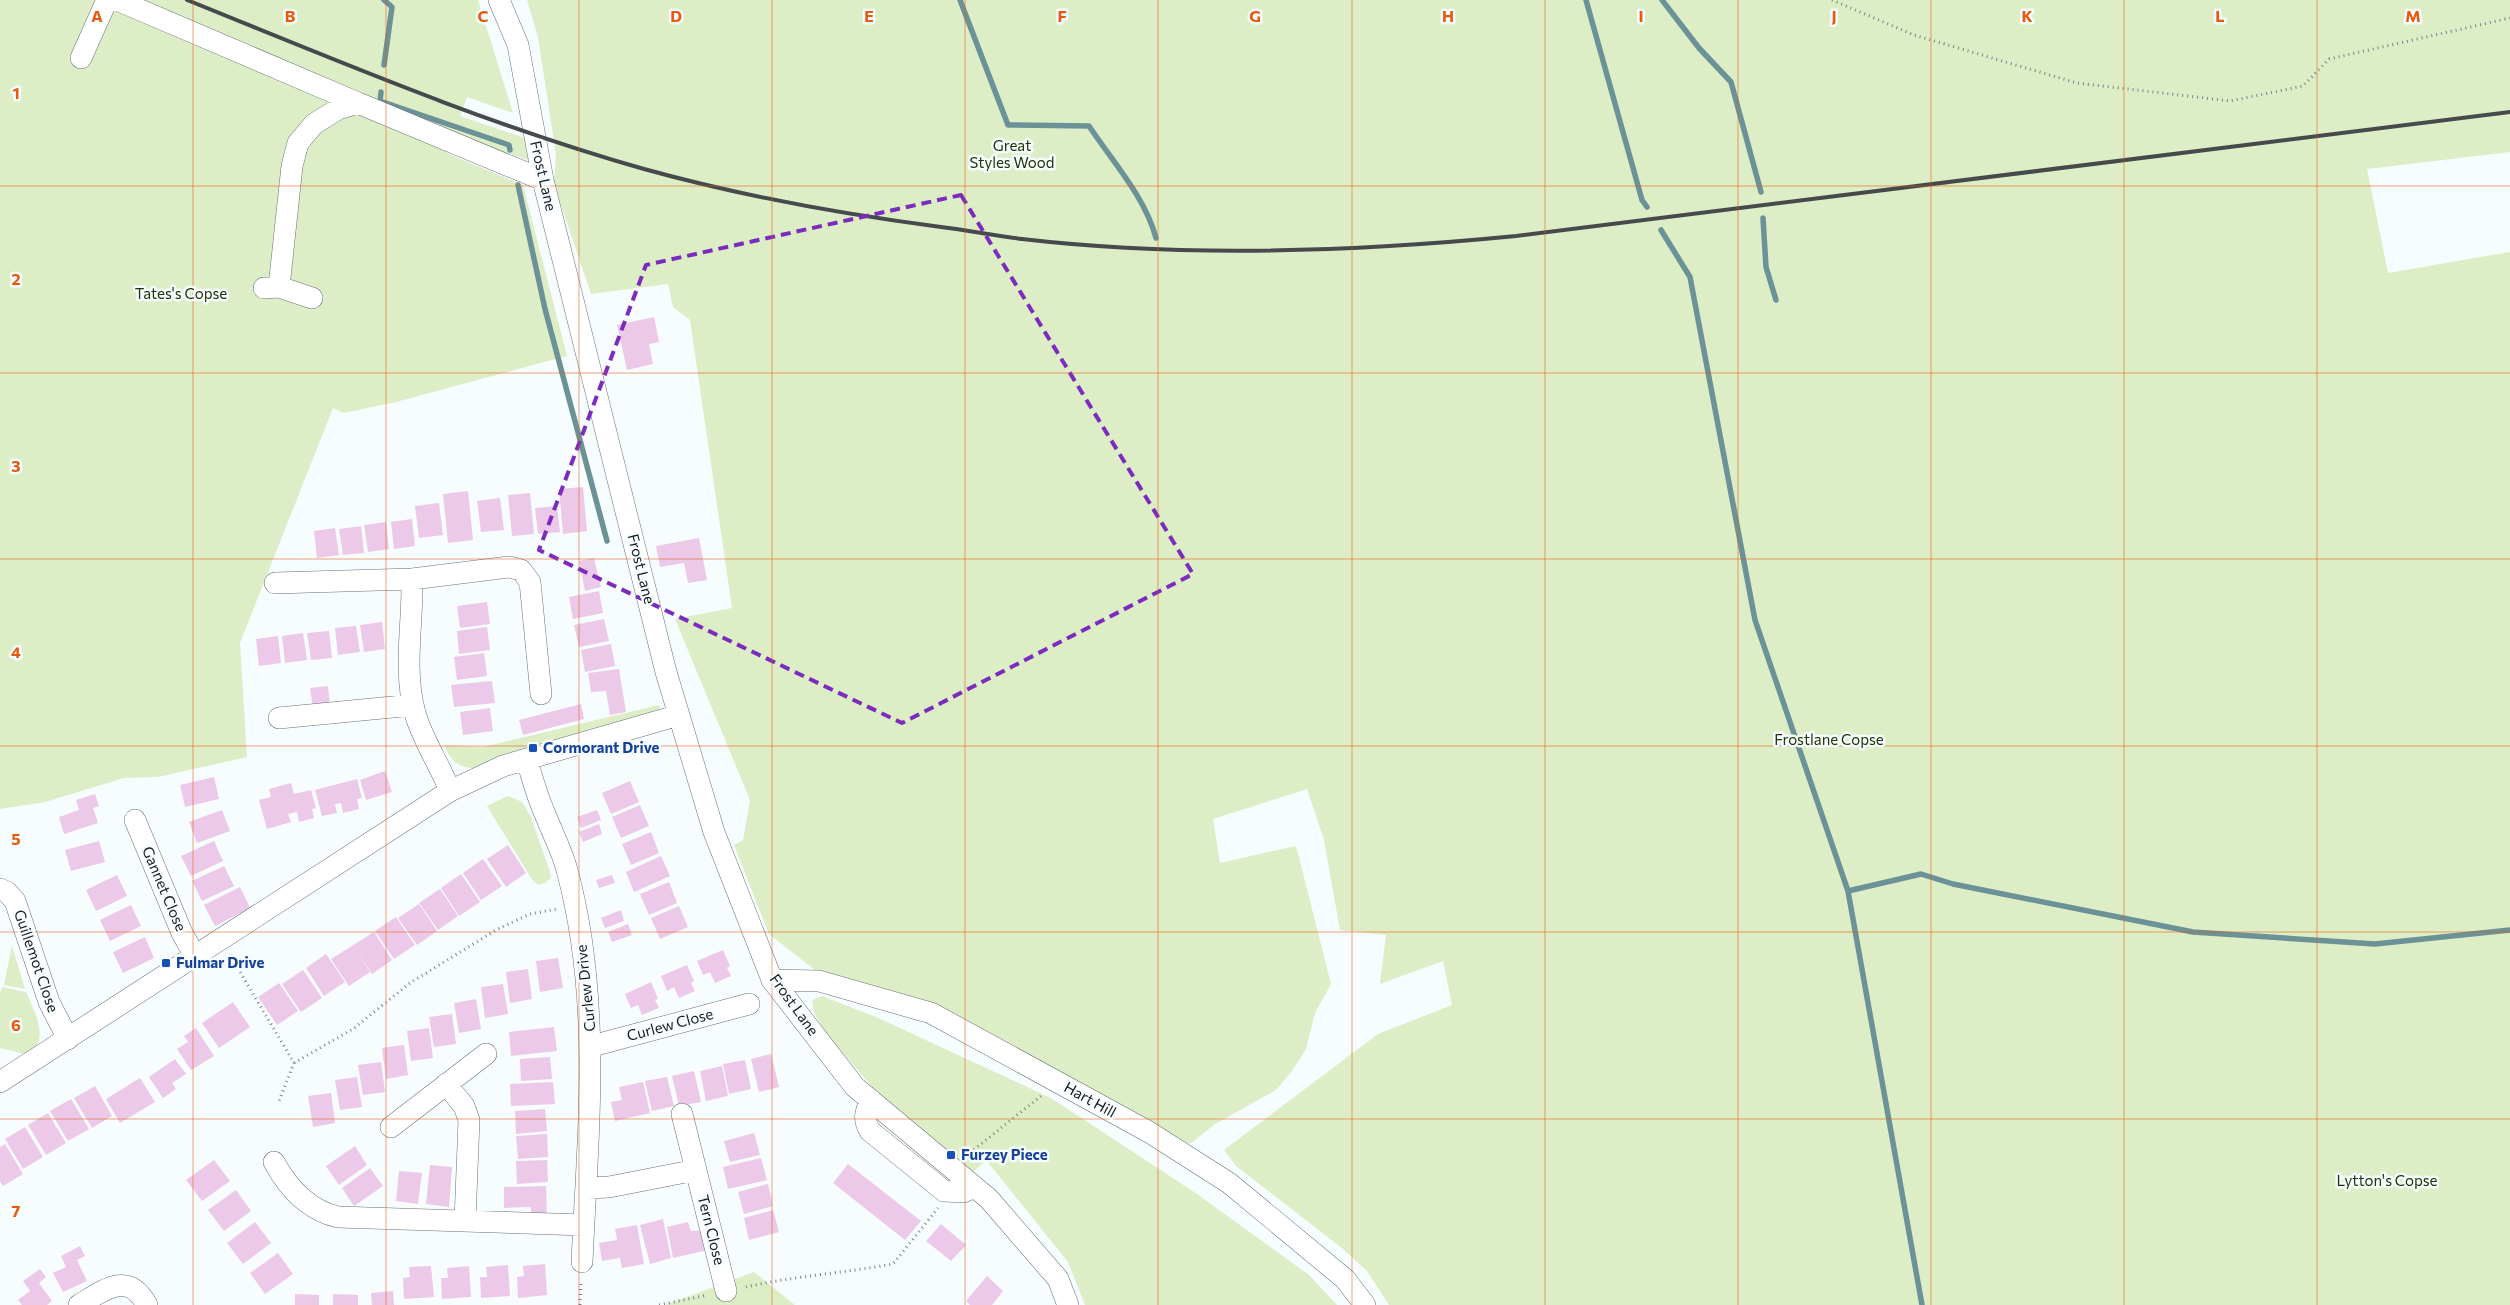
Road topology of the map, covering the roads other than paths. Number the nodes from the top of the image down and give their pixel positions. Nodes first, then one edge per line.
1 (107, 0) edge
2 (117, 0) edge
3 (499, 0) edge
4 (81, 58) dead end
5 (358, 103) junction
6 (543, 180) junction
7 (312, 298) dead end
8 (412, 578) junction
9 (275, 583) dead end
10 (541, 694) dead end
11 (413, 705) junction
12 (679, 715) junction
13 (279, 718) dead end
14 (527, 760) junction
15 (450, 791) junction
16 (135, 820) dead end
17 (0, 890) edge
18 (195, 956) junction
19 (772, 980) junction
20 (749, 1004) dead end
21 (68, 1038) junction
22 (592, 1046) junction
23 (486, 1054) dead end
24 (0, 1082) edge
25 (446, 1084) junction
26 (871, 1100) junction
27 (682, 1114) dead end
28 (391, 1126) dead end
29 (274, 1162) dead end
30 (696, 1170) junction
31 (975, 1187) junction
32 (587, 1188) junction
33 (465, 1221) junction
34 (584, 1226) junction
35 (582, 1262) dead end
36 (726, 1291) road end
37 (79, 1305) edge
38 (147, 1305) edge
39 (1068, 1305) edge
40 (1365, 1305) edge

1 - 4 street
2 - 5 street
3 - 6 street, Frost Lane
5 - 6 street
5 - 7 street
6 - 12 street, Frost Lane
8 - 9 street
8 - 10 street
8 - 11 street
11 - 13 street
11 - 15 street
12 - 14 street
12 - 19 street, Frost Lane
14 - 15 street
14 - 22 street, Curlew Drive
15 - 18 street
16 - 18 street, Gannet Close
17 - 21 street, Guillemot Close
18 - 21 street
19 - 26 street, Frost Lane
19 - 40 street, Hart Hill
20 - 22 street, Curlew Close
21 - 24 street
22 - 32 street, Curlew Drive
23 - 25 street
25 - 28 street
25 - 33 street
26 - 31 street, Frost Lane
26 - 31 street
27 - 30 street, Tern Close
29 - 33 street
30 - 32 street
30 - 36 street, Tern Close
31 - 39 street, Frost Lane
32 - 34 street, Curlew Drive
33 - 34 street
34 - 35 street, Curlew Drive
37 - 38 street

